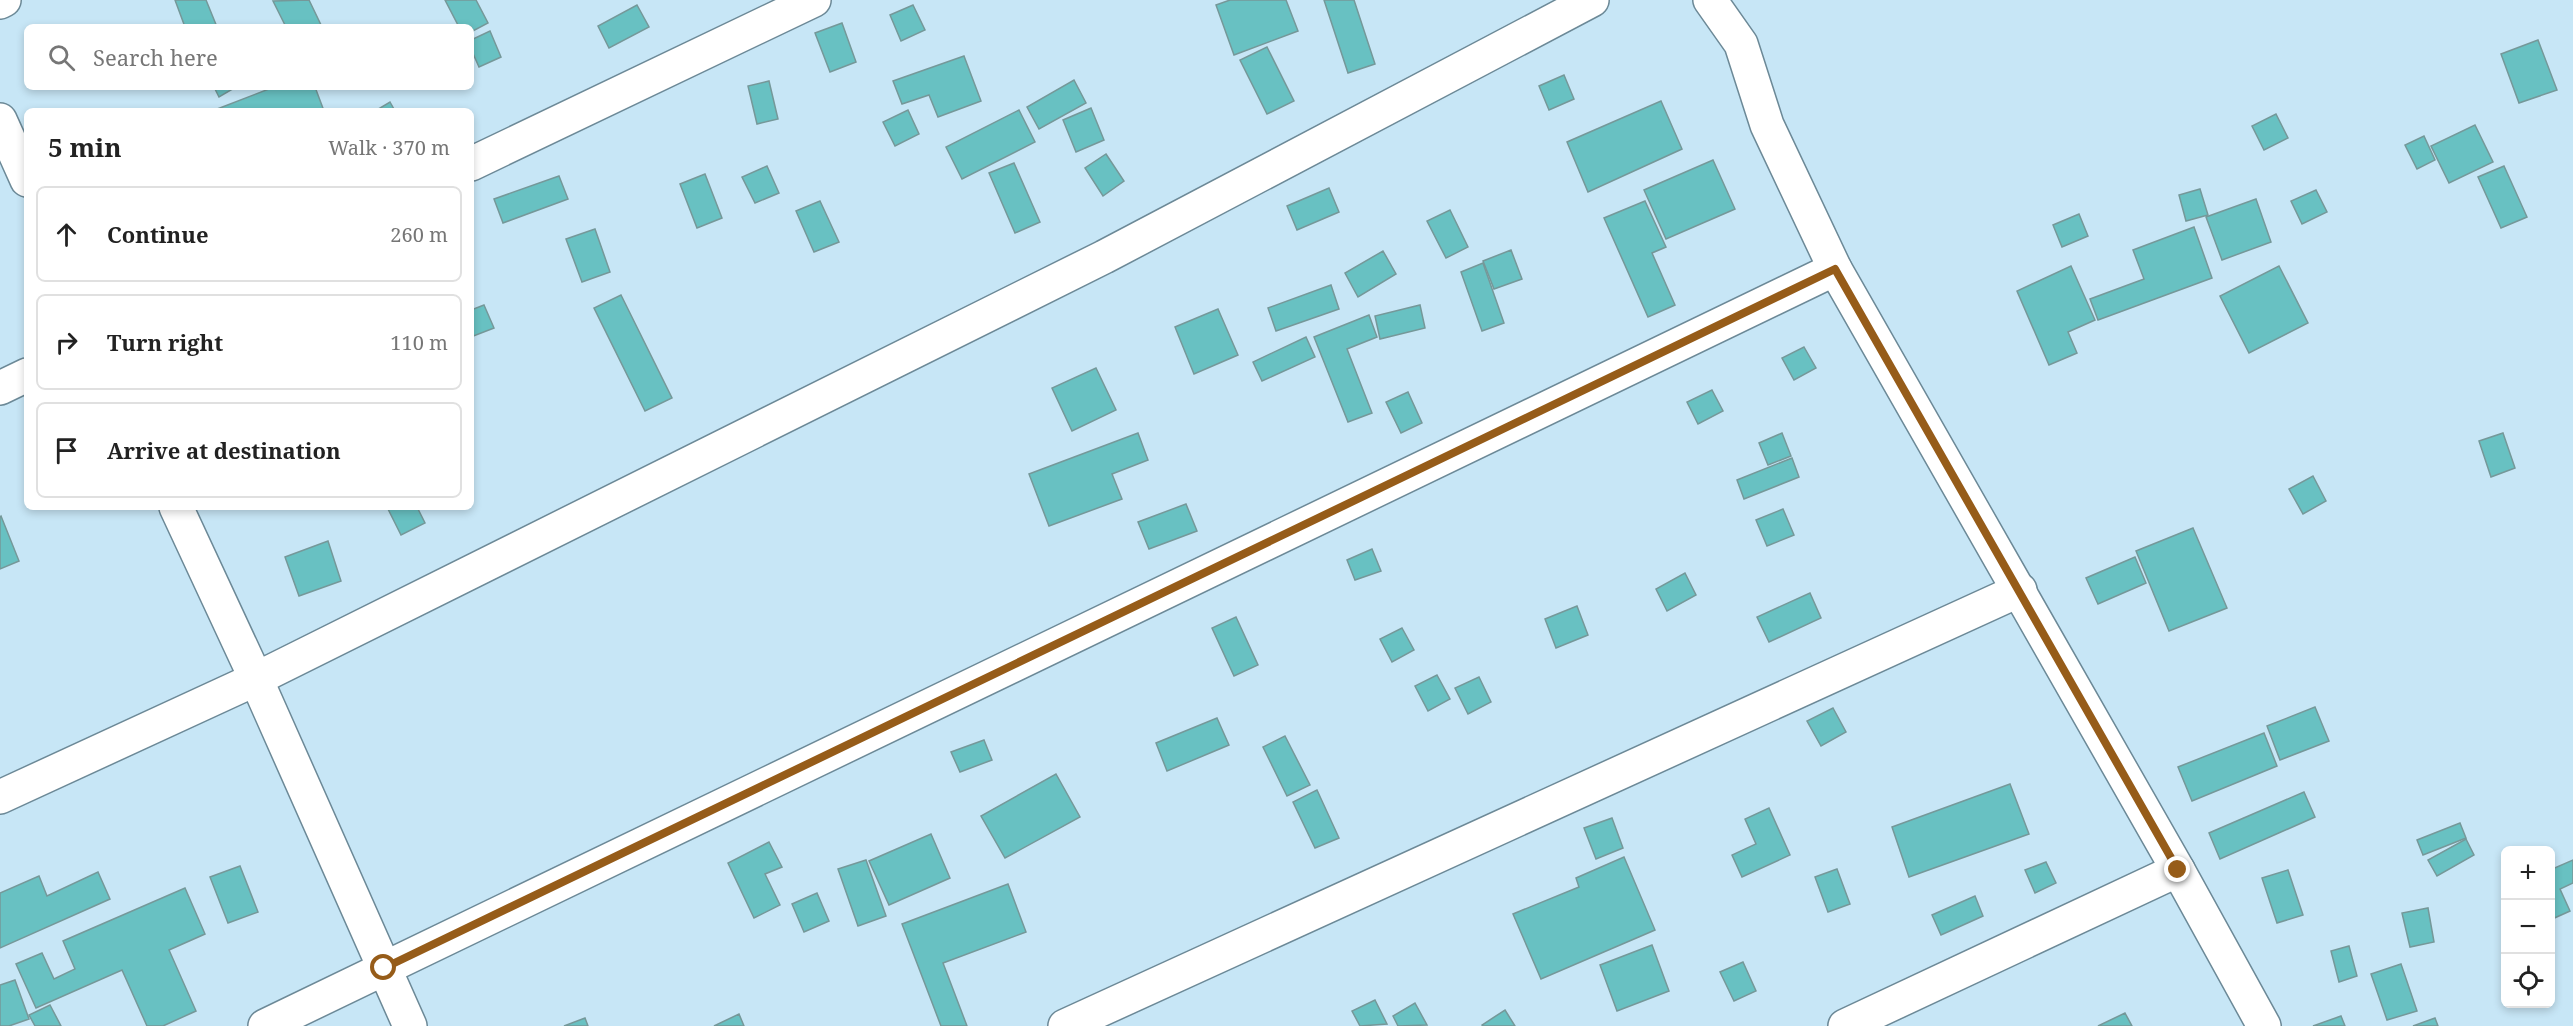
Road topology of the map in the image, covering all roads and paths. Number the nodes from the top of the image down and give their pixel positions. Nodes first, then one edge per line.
1 (814, 0) edge
2 (1592, 0) edge
3 (1710, 0) edge
4 (0, 120) edge
5 (474, 163) edge
6 (24, 173) edge
7 (1835, 269) junction
8 (24, 376) edge
9 (0, 388) edge
10 (177, 510) edge
11 (2020, 590) junction
12 (256, 679) junction
13 (0, 797) edge
14 (2178, 870) junction
15 (384, 968) junction
16 (264, 1026) edge
17 (410, 1026) edge
18 (1065, 1026) edge
19 (1845, 1026) edge
20 (2264, 1026) edge

1 - 5 street
2 - 12 street
3 - 7 street
4 - 6 street
7 - 11 street
7 - 15 street
8 - 9 street
10 - 12 street
11 - 14 street
11 - 18 street
12 - 13 street
12 - 15 street
14 - 19 street
14 - 20 street
15 - 16 street
15 - 17 street

